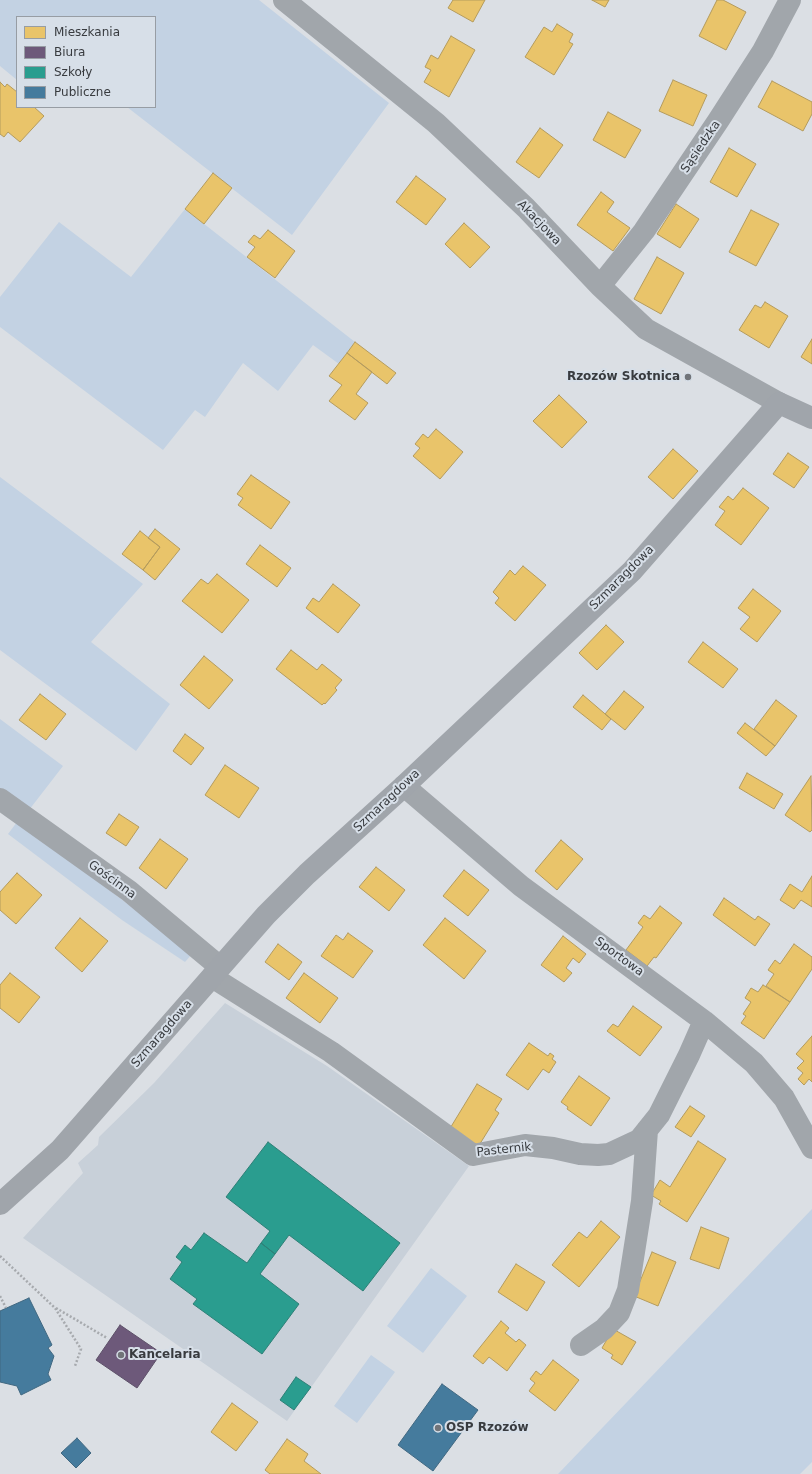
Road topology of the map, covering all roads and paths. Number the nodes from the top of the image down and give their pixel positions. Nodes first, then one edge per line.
1 (284, 0) edge
2 (790, 0) edge
3 (600, 286) junction
4 (779, 403) junction
5 (812, 418) edge
6 (404, 786) junction
7 (0, 799) edge
8 (216, 972) junction
9 (704, 1021) junction
10 (647, 1130) junction
11 (812, 1148) edge
12 (0, 1204) edge
13 (0, 1256) edge
14 (0, 1296) edge
15 (6, 1308) dead end
16 (55, 1308) junction
17 (107, 1338) dead end
18 (581, 1344) dead end
19 (75, 1366) dead end

1 - 3 street, Akacjowa
2 - 3 street, Sąsiedzka
3 - 4 street, Akacjowa
4 - 5 street, Akacjowa
4 - 6 street, Szmaragdowa
6 - 8 street, Szmaragdowa
6 - 9 street, Sportowa
7 - 8 street, Gościnna
8 - 10 street, Pasternik
8 - 12 street, Szmaragdowa
9 - 10 street, Pasternik
9 - 11 street, Sportowa
10 - 18 street
13 - 16 path
14 - 15 path
16 - 17 path
16 - 19 path

